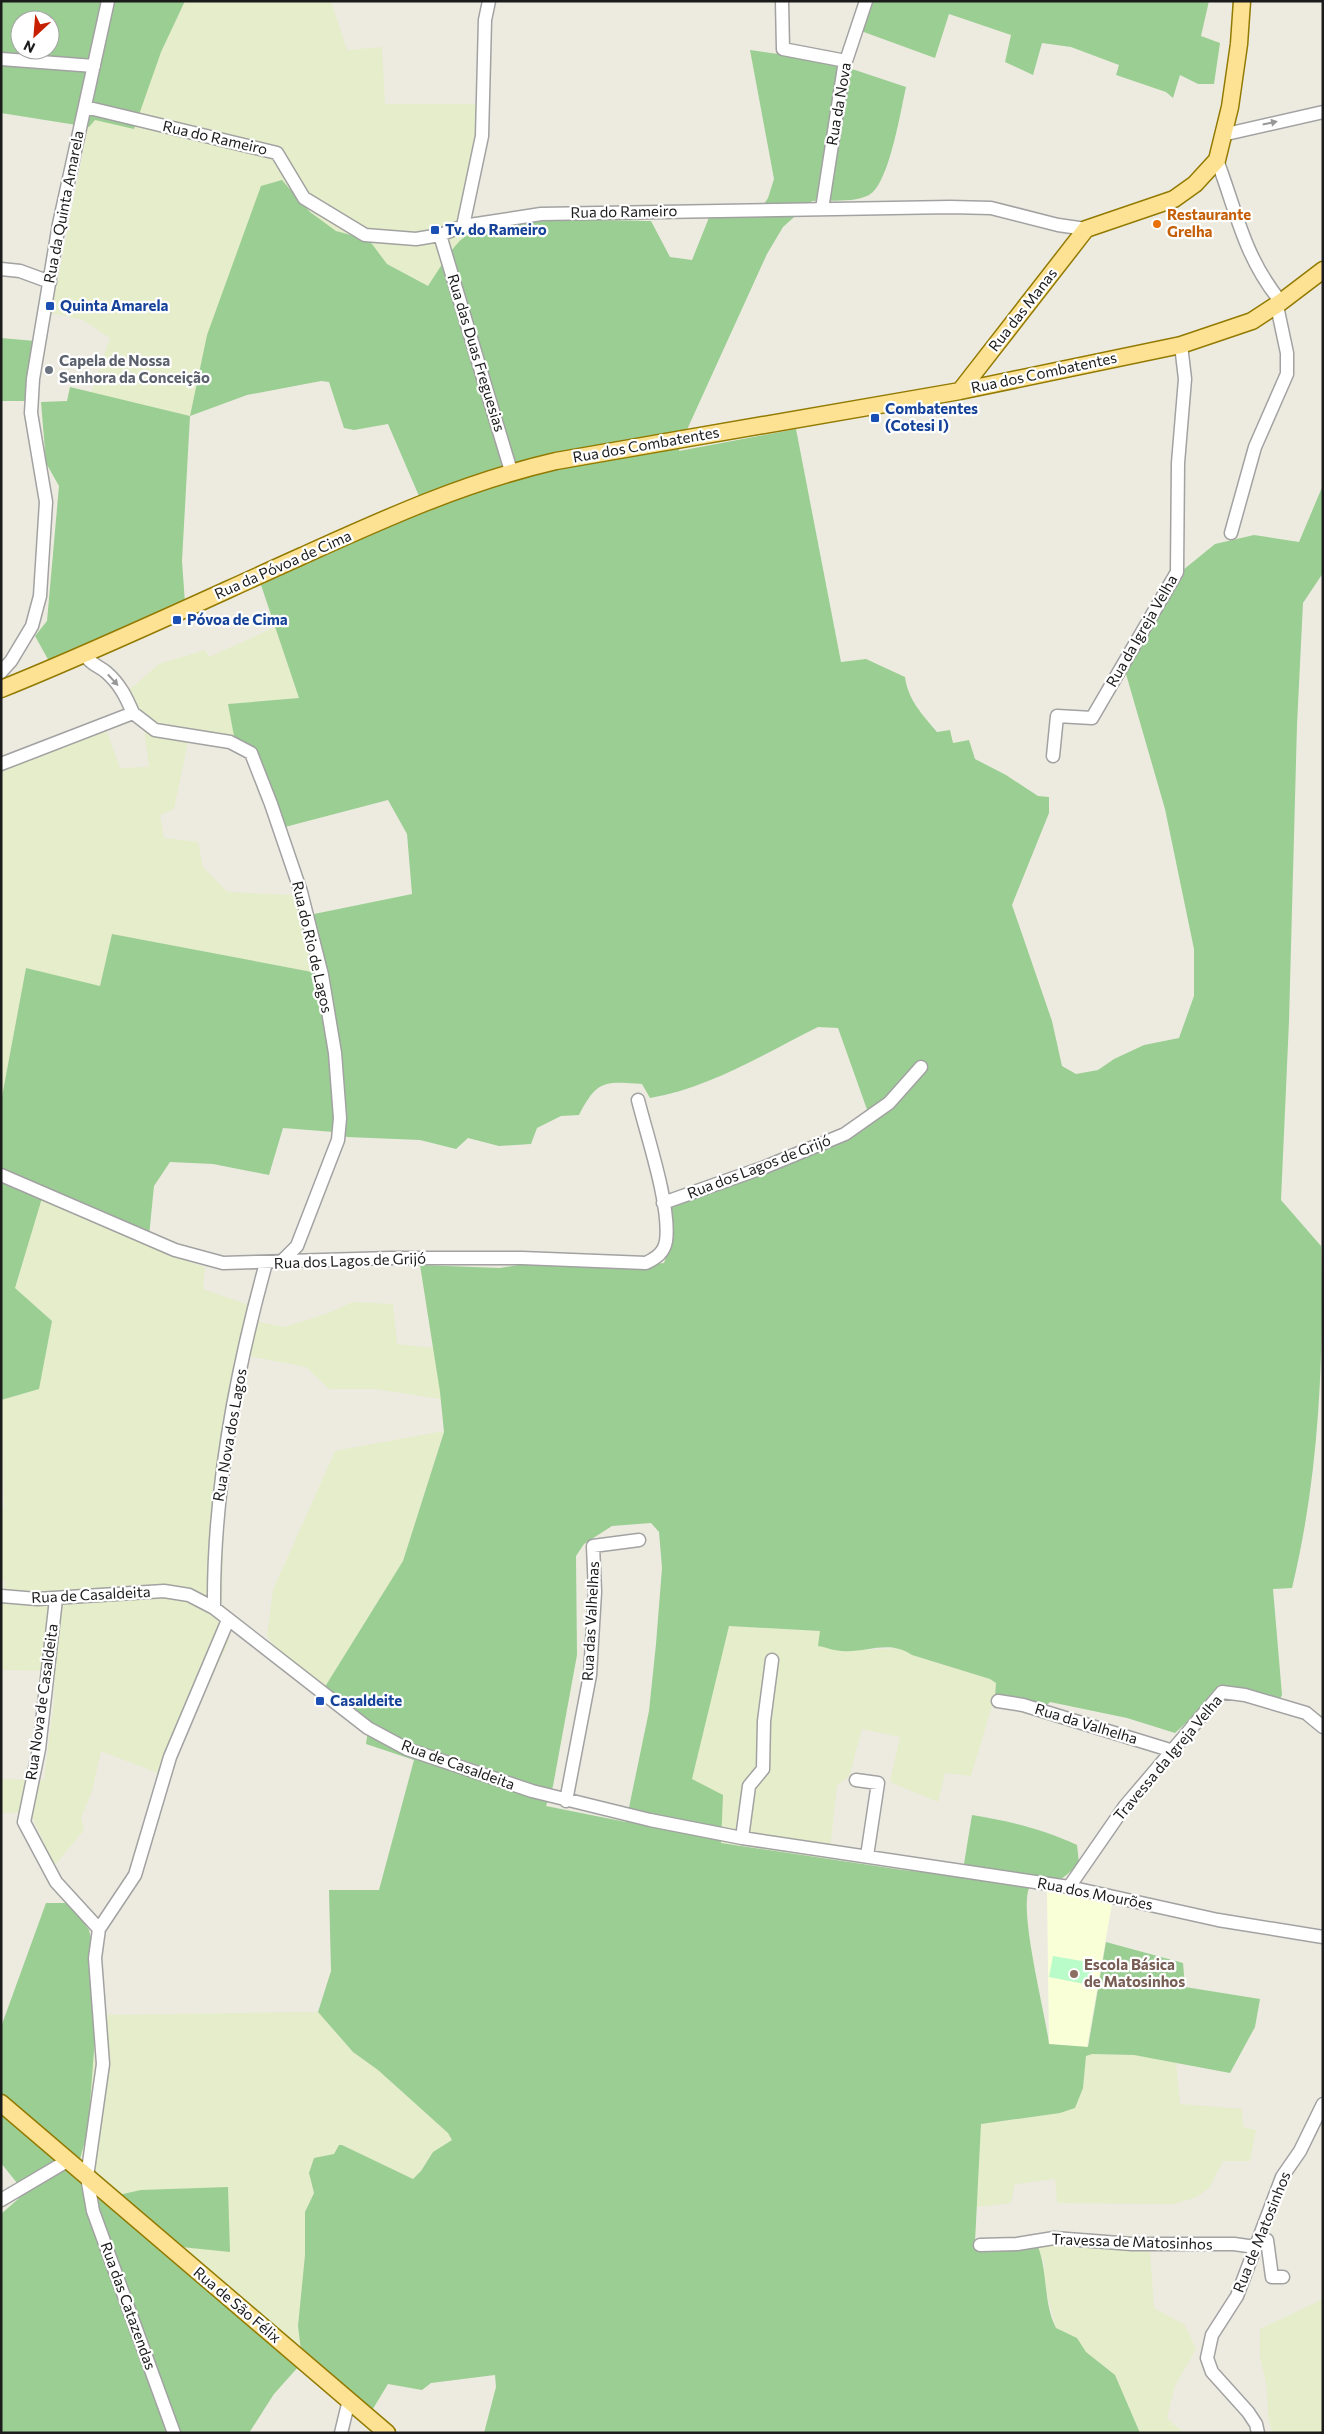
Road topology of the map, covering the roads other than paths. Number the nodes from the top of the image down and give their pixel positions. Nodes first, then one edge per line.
1 (108, 1) edge
2 (489, 1) edge
3 (782, 1) edge
4 (866, 1) edge
5 (1242, 1) edge
6 (1, 59) edge
7 (846, 60) junction
8 (94, 66) junction
9 (85, 107) junction
10 (1323, 112) edge
11 (1222, 135) junction
12 (1217, 160) junction
13 (822, 209) junction
14 (464, 226) junction
15 (1086, 228) junction
16 (440, 235) junction
17 (1, 269) edge
18 (1323, 270) edge
19 (50, 282) junction
20 (1279, 304) junction
21 (1181, 345) junction
22 (960, 391) junction
23 (511, 471) junction
24 (1231, 533) dead end
25 (85, 655) junction
26 (1, 672) edge
27 (1, 689) edge
28 (133, 713) junction
29 (1053, 756) dead end
30 (1, 764) edge
31 (921, 1067) dead end
32 (638, 1100) dead end
33 (1, 1175) edge
34 (663, 1203) junction
35 (282, 1261) junction
36 (266, 1264) junction
37 (639, 1540) dead end
38 (1, 1596) edge
39 (56, 1599) junction
40 (214, 1608) junction
41 (228, 1620) junction
42 (772, 1660) dead end
43 (998, 1701) dead end
44 (1323, 1727) edge
45 (1173, 1750) junction
46 (856, 1780) dead end
47 (566, 1801) junction
48 (742, 1838) junction
49 (867, 1856) junction
50 (1069, 1887) junction
51 (99, 1929) junction
52 (1323, 1937) edge
53 (1, 2103) edge
54 (1323, 2104) edge
55 (67, 2161) junction
56 (87, 2177) junction
57 (1, 2200) edge
58 (1267, 2240) dead end
59 (980, 2245) dead end
60 (1255, 2247) junction
61 (1282, 2277) dead end
62 (349, 2400) junction
63 (174, 2433) edge
64 (341, 2433) edge
65 (387, 2433) edge
66 (1258, 2433) edge

1 - 8 street, Rua da Quinta Amarela
2 - 14 street
3 - 7 street
4 - 7 street, Rua da Nova
5 - 11 main road
6 - 8 street
7 - 13 street, Rua da Nova
8 - 9 street, Rua da Quinta Amarela
9 - 16 street, Rua do Rameiro
9 - 19 street, Rua da Quinta Amarela
11 -> 10 street
11 - 12 main road
12 - 15 main road
12 - 20 street
13 - 14 street, Rua do Rameiro
13 - 15 street, Rua do Rameiro
14 - 16 street, Rua do Rameiro
15 - 22 main road, Rua das Manas
16 - 23 street, Rua das Duas Freguesias
17 - 19 street
18 - 20 main road, Rua dos Combatentes
19 - 26 street, Rua da Quinta Amarela
20 - 21 main road, Rua dos Combatentes
20 - 24 street
21 - 22 main road, Rua dos Combatentes
21 - 29 street, Rua da Igreja Velha
22 - 23 main road, Rua dos Combatentes
23 - 25 main road, Rua da Póvoa de Cima
25 - 27 main road, Rua da Póvoa de Cima
25 -> 28 street, Rua do Rio de Lagos
28 - 30 street
28 - 35 street, Rua do Rio de Lagos
31 - 34 street, Rua dos Lagos de Grijó
32 - 34 street, Rua dos Lagos de Grijó
33 - 36 street, Rua dos Lagos de Grijó
34 - 35 street, Rua dos Lagos de Grijó
35 - 36 street, Rua dos Lagos de Grijó
36 - 40 street, Rua Nova dos Lagos
37 - 47 street, Rua das Valhelhas
38 - 39 street, Rua de Casaldeita
39 - 40 street, Rua de Casaldeita
39 - 51 street, Rua Nova de Casaldeita
40 - 41 street, Rua de Casaldeita
41 - 47 street, Rua de Casaldeita
41 - 51 street
42 - 48 street
43 - 45 street, Rua da Valhelha
44 - 45 street, Travessa da Igreja Velha
45 - 50 street, Travessa da Igreja Velha
46 - 49 street
47 - 48 street, Rua de Casaldeita
48 - 49 street, Rua de Casaldeita
49 - 50 street, Rua dos Mourões
50 - 52 street, Rua dos Mourões
51 - 56 street, Rua das Catazendas
53 - 55 main road, Rua de São Félix
54 - 60 street, Rua de Matosinhos
55 - 56 main road, Rua de São Félix
55 - 57 street
56 - 62 main road, Rua de São Félix
56 - 63 street, Rua das Catazendas
58 - 61 street
59 - 60 street, Travessa de Matosinhos
60 - 66 street, Rua de Matosinhos
62 - 64 street
62 - 65 main road, Rua de São Félix

